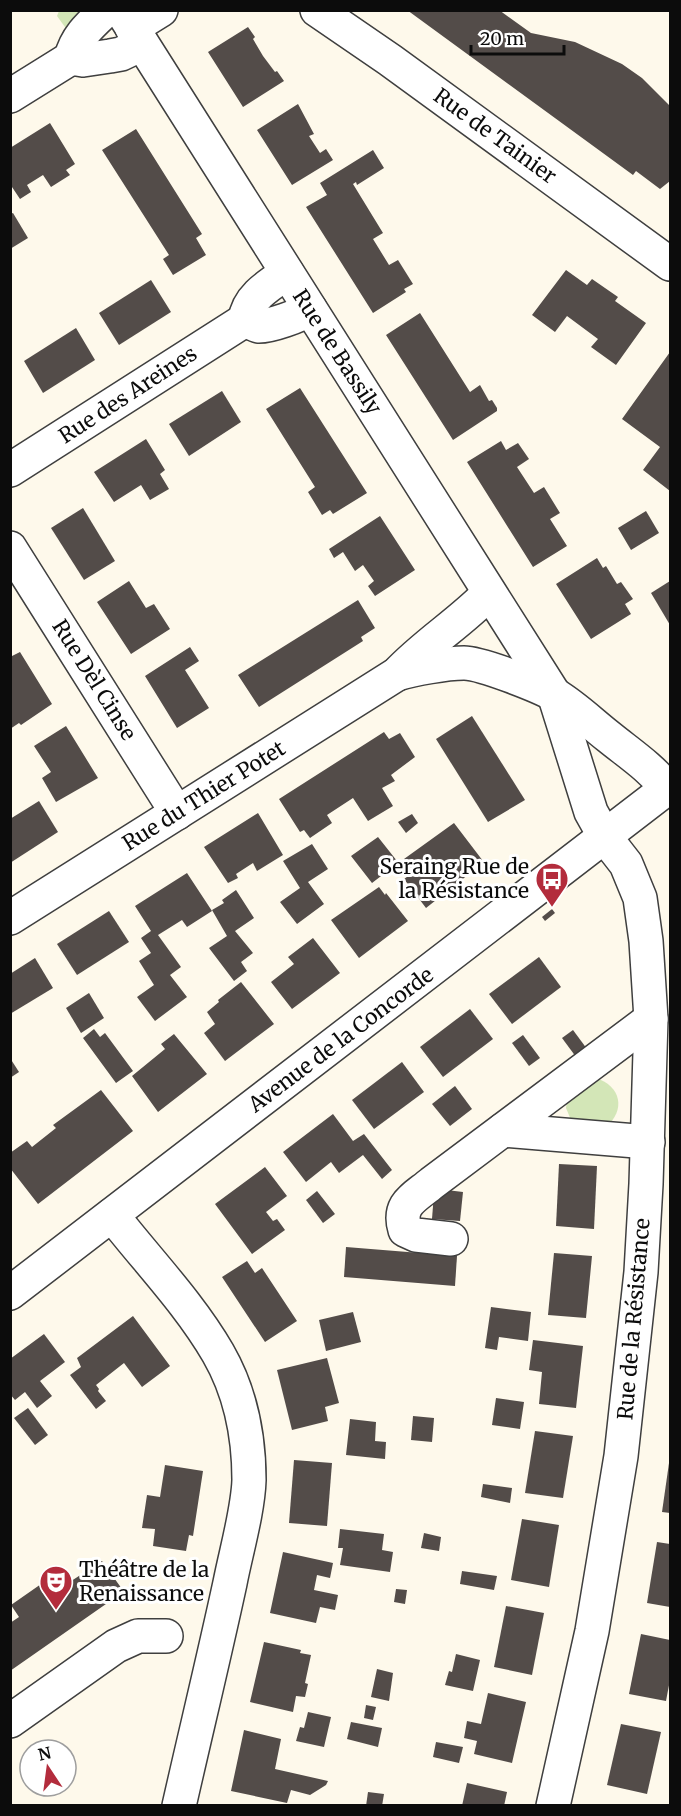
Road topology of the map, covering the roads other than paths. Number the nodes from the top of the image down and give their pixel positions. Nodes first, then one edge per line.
1 (161, 10) edge
2 (317, 10) edge
3 (125, 23) edge
4 (71, 58) junction
5 (10, 96) edge
6 (670, 264) edge
7 (287, 273) junction
8 (310, 309) junction
9 (245, 320) junction
10 (10, 470) edge
11 (10, 548) edge
12 (496, 604) junction
13 (465, 663) junction
14 (397, 674) junction
15 (554, 694) junction
16 (669, 787) edge
17 (177, 813) junction
18 (605, 837) junction
19 (10, 918) edge
20 (651, 1020) junction
21 (503, 1130) junction
22 (648, 1142) junction
23 (112, 1215) junction
24 (451, 1239) dead end
25 (10, 1293) edge
26 (166, 1636) dead end
27 (10, 1721) edge
28 (179, 1806) edge
29 (553, 1806) edge

1 - 3 street
2 - 6 street, Rue de Tainier
3 - 4 street
3 - 4 street
3 - 7 street, Rue de Bassily
4 - 5 street
7 - 8 street, Rue de Bassily
7 - 9 street
8 - 9 street
8 - 12 street, Rue de Bassily
9 - 10 street, Rue des Areines
11 - 17 street, Rue Dèl Cinse
12 - 13 street
12 - 14 street, Rue du Thier Potet
12 - 15 street, Rue de Bassily
13 - 14 street, Rue du Thier Potet
13 - 15 street, Rue du Thier Potet
14 - 17 street, Rue du Thier Potet
15 - 16 street, Rue de Bassily
15 - 18 street, Rue de Bassily
16 - 18 street, Avenue de la Concorde
17 - 19 street, Rue du Thier Potet
18 - 20 street, Rue de la Résistance
18 - 23 street, Avenue de la Concorde
20 - 21 street
20 - 22 street, Rue de la Résistance
21 - 22 street
21 - 24 street
22 - 29 street, Rue de la Résistance
23 - 25 street, Avenue de la Concorde
23 - 28 street
26 - 27 street

